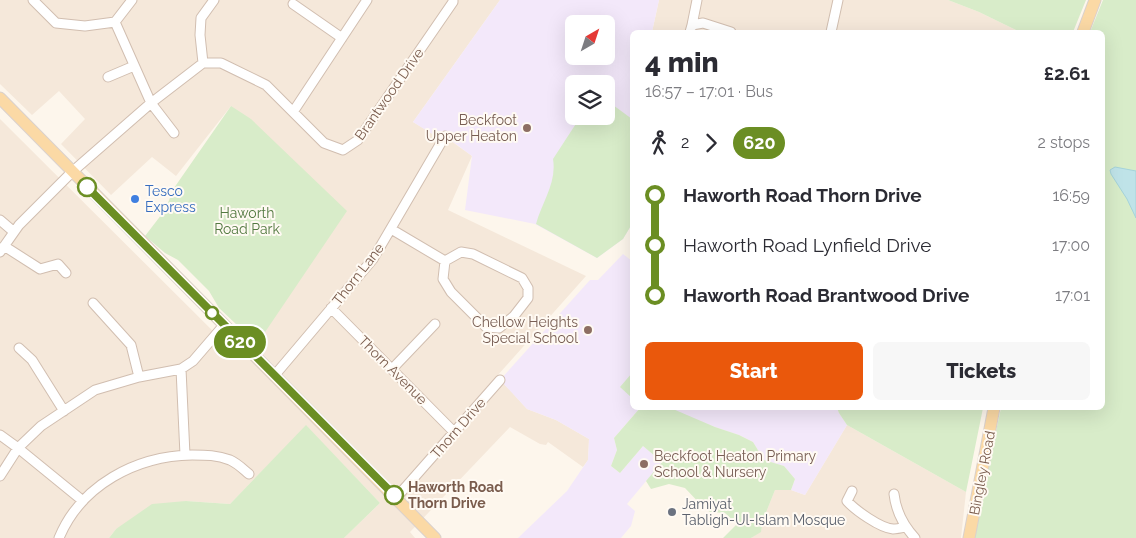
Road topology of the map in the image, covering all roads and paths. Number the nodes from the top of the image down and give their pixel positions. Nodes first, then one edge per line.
1 (33, 0) edge
2 (132, 0) edge
3 (214, 0) edge
4 (367, 0) edge
5 (453, 0) edge
6 (697, 0) edge
7 (838, 0) edge
8 (1096, 0) edge
9 (293, 4) dead end
10 (115, 22) junction
11 (691, 29) edge
12 (725, 30) edge
13 (831, 30) edge
14 (1084, 30) edge
15 (342, 38) junction
16 (203, 63) junction
17 (134, 66) junction
18 (108, 77) dead end
19 (0, 98) edge
20 (150, 103) junction
21 (292, 112) junction
22 (174, 133) dead end
23 (445, 136) dead end
24 (72, 172) junction
25 (0, 220) edge
26 (391, 229) junction
27 (14, 232) junction
28 (2, 249) edge
29 (445, 261) junction
30 (66, 273) dead end
31 (93, 303) dead end
32 (331, 308) junction
33 (435, 324) dead end
34 (224, 325) junction
35 (19, 348) dead end
36 (392, 368) junction
37 (181, 369) junction
38 (274, 376) junction
39 (139, 377) junction
40 (500, 380) dead end
41 (994, 410) edge
42 (64, 411) junction
43 (454, 432) junction
44 (0, 435) edge
45 (18, 448) junction
46 (185, 455) junction
47 (249, 474) dead end
48 (0, 476) edge
49 (852, 491) dead end
50 (894, 494) dead end
51 (396, 498) junction
52 (83, 501) junction
53 (905, 527) junction
54 (59, 538) edge
55 (435, 538) edge
56 (916, 538) edge
57 (969, 538) edge

1 - 10 street
2 - 10 street
3 - 16 street
4 - 15 street
5 - 21 street, Brantwood Drive
6 - 11 street
7 - 13 street
8 - 14 main road
9 - 15 street
10 - 17 street
11 - 12 street
15 - 21 street
16 - 20 street
16 - 21 street, Brantwood Drive
17 - 18 street
17 - 20 street
19 - 24 main road
20 - 22 street
20 - 24 street
23 - 26 street, Thorn Lane
24 - 27 street
24 - 34 main road
25 - 27 street
26 - 29 street
26 - 32 street, Thorn Lane
27 - 28 street
28 - 30 street
29 - 29 street
31 - 39 street
32 - 36 street, Thorn Avenue
32 - 38 street, Thorn Lane
33 - 36 street
34 - 37 street
34 - 38 main road
35 - 42 street
36 - 43 street, Thorn Avenue
37 - 39 street
37 - 46 street
38 - 51 main road
39 - 42 street
40 - 43 street, Thorn Drive
41 - 57 main road, Bingley Road
42 - 45 street
43 - 51 street, Thorn Drive
44 - 45 street
45 - 48 street
45 - 52 street
46 - 47 street
46 - 52 street
49 - 53 street
50 - 53 street
51 - 55 main road
52 - 54 street
53 - 56 street

